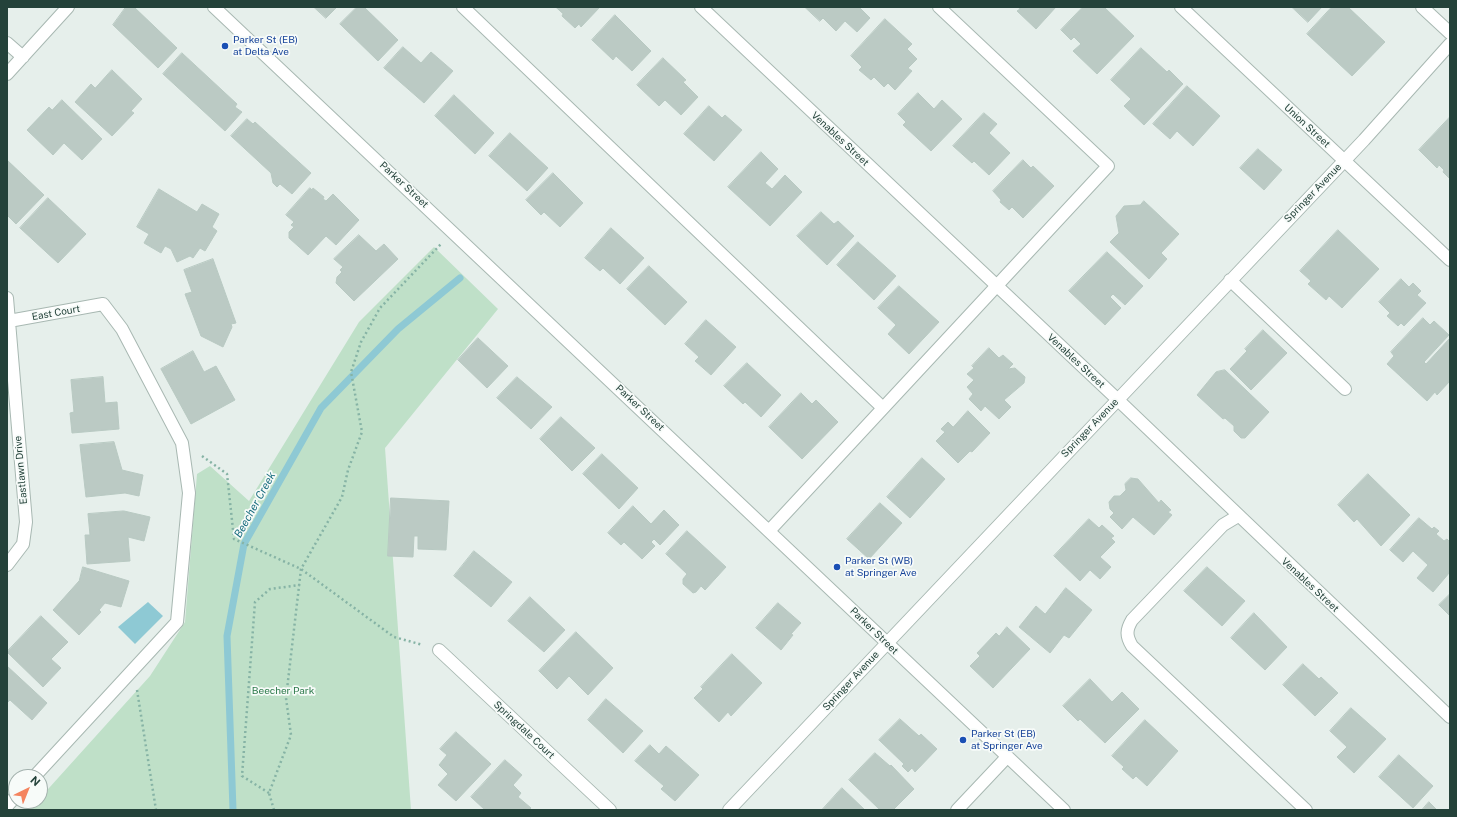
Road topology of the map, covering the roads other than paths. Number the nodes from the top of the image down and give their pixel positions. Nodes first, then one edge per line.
1 (68, 7) edge
2 (214, 7) edge
3 (463, 7) edge
4 (701, 7) edge
5 (939, 7) edge
6 (1181, 7) edge
7 (1422, 7) edge
8 (1450, 33) edge
9 (7, 43) edge
10 (1450, 44) edge
11 (23, 57) junction
12 (7, 74) edge
13 (1344, 161) junction
14 (1450, 260) edge
15 (1230, 280) junction
16 (996, 286) junction
17 (7, 298) edge
18 (9, 321) junction
19 (1344, 389) dead end
20 (1117, 399) junction
21 (11, 402) edge
22 (883, 408) junction
23 (1238, 516) junction
24 (769, 531) junction
25 (7, 565) edge
26 (886, 643) junction
27 (438, 650) road end
28 (1450, 717) edge
29 (1008, 757) junction
30 (41, 769) edge
31 (610, 810) edge
32 (729, 810) edge
33 (957, 810) edge
34 (1064, 810) edge
35 (1306, 810) edge

1 - 11 street
2 - 24 street, Parker Street
3 - 22 street
4 - 16 street, Venables Street
5 - 16 street
6 - 13 street, Union Street
7 - 8 street
9 - 11 street
10 - 13 street, Springer Avenue
11 - 12 street
13 - 14 street, Union Street
13 - 15 street, Springer Avenue
15 - 19 street
15 - 20 street, Springer Avenue
16 - 20 street, Venables Street
16 - 22 street
17 - 18 street, Eastlawn Drive
18 - 21 street, Eastlawn Drive
18 - 30 street, East Court
20 - 23 street, Venables Street
20 - 26 street, Springer Avenue
21 - 25 street, Eastlawn Drive
22 - 24 street
23 - 28 street, Venables Street
23 - 35 street
24 - 26 street, Parker Street
26 - 29 street, Parker Street
26 - 32 street, Springer Avenue
27 - 31 street, Springdale Court
29 - 33 street
29 - 34 street, Parker Street

